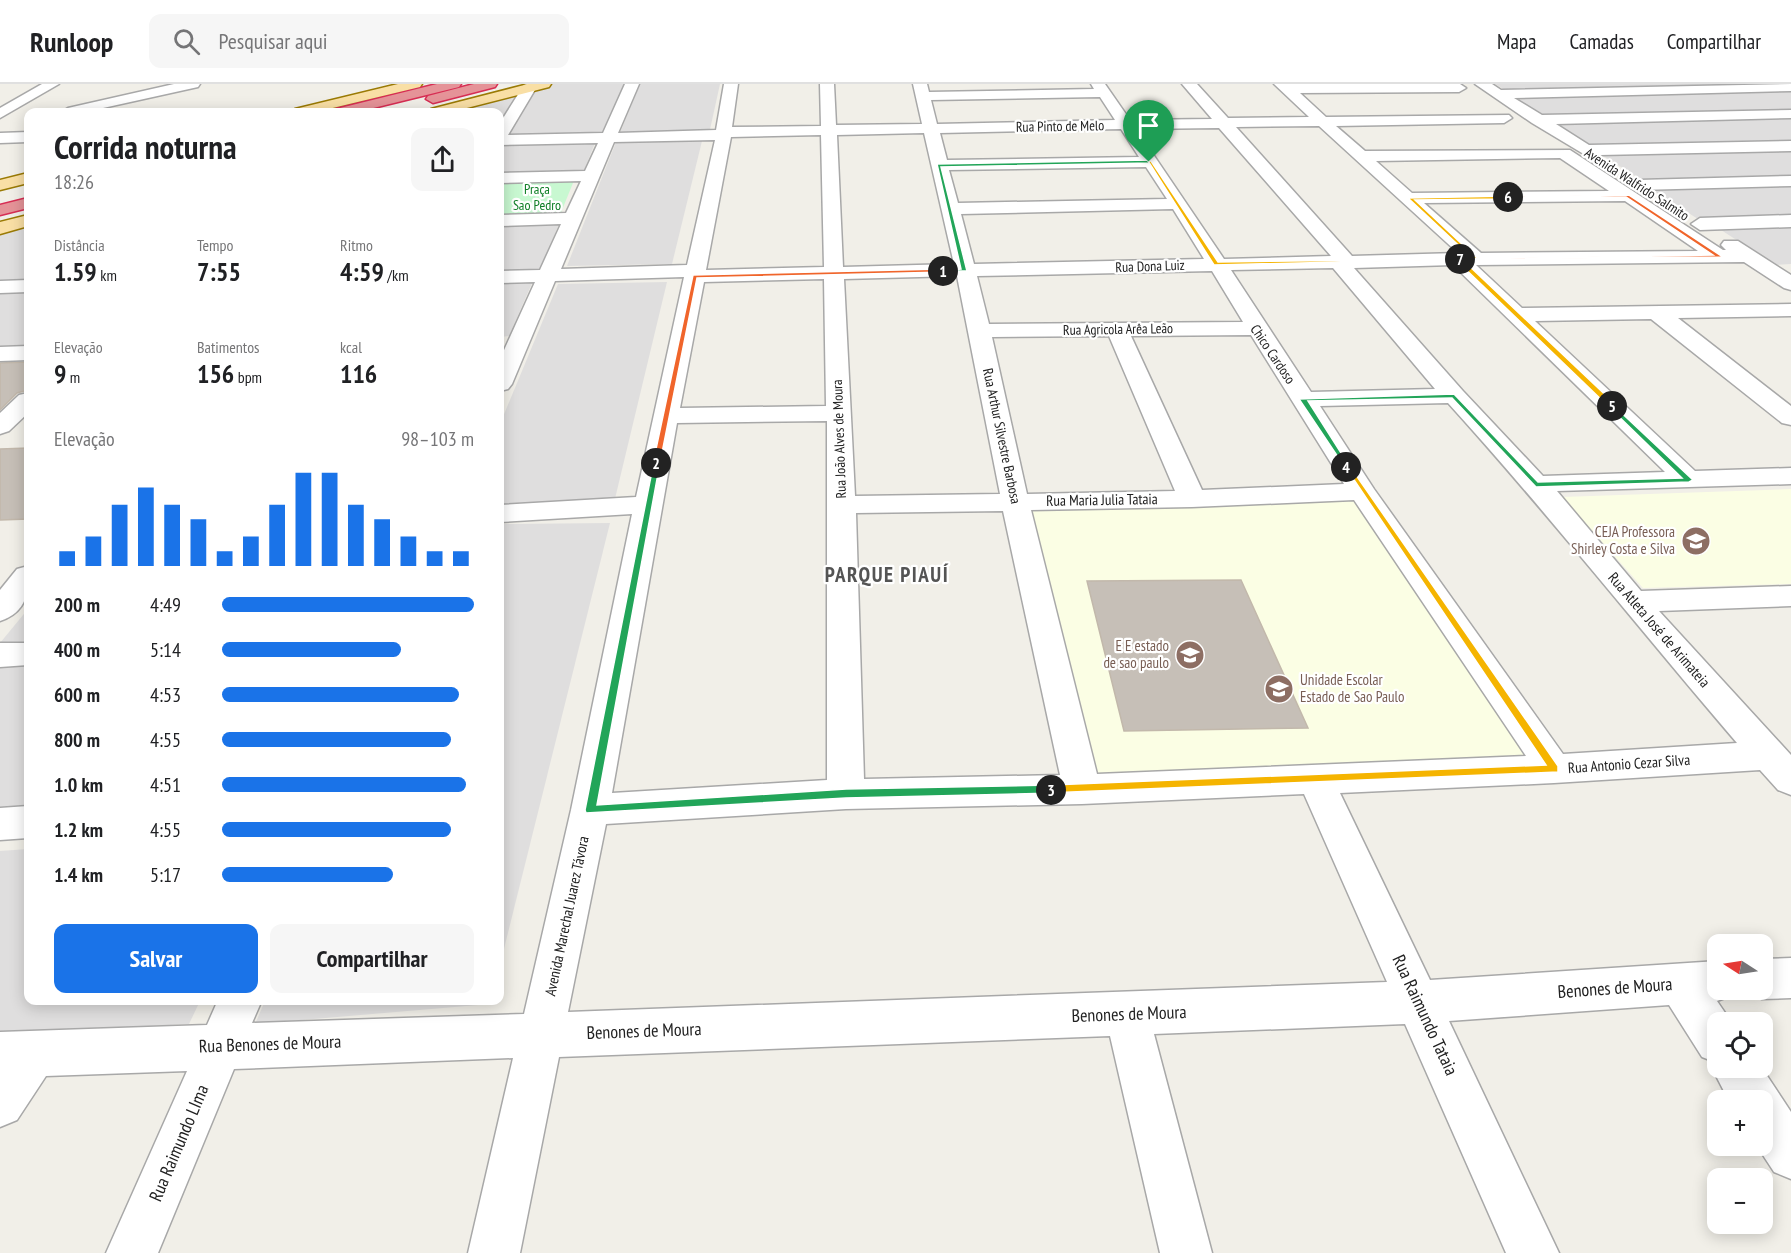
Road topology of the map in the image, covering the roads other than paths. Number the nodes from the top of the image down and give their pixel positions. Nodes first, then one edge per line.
1 (52, 84) edge
2 (192, 84) edge
3 (415, 84) edge
4 (454, 84) edge
5 (490, 84) edge
6 (632, 84) edge
7 (731, 84) edge
8 (827, 84) edge
9 (1189, 84) edge
10 (1482, 84) edge
11 (537, 86) edge
12 (1284, 86) edge
13 (1791, 87) edge
14 (1101, 88) edge
15 (1459, 88) dead end
16 (921, 90) edge
17 (1497, 94) junction
18 (86, 108) edge
19 (316, 108) edge
20 (357, 108) edge
21 (395, 108) edge
22 (452, 108) edge
23 (0, 114) edge
24 (1791, 114) edge
25 (1504, 118) dead end
26 (1537, 120) junction
27 (1322, 121) junction
28 (1221, 122) junction
29 (24, 123) edge
30 (1126, 125) junction
31 (0, 128) edge
32 (931, 129) junction
33 (504, 130) edge
34 (831, 131) junction
35 (724, 134) junction
36 (24, 137) edge
37 (0, 138) edge
38 (608, 139) junction
39 (504, 140) edge
40 (1791, 146) edge
41 (1585, 150) junction
42 (1363, 156) junction
43 (1149, 162) junction
44 (939, 165) junction
45 (591, 176) junction
46 (504, 178) edge
47 (24, 179) edge
48 (1791, 181) edge
49 (0, 185) edge
50 (1633, 190) junction
51 (24, 192) edge
52 (0, 198) edge
53 (1410, 198) junction
54 (24, 203) edge
55 (1179, 204) junction
56 (951, 209) junction
57 (0, 210) edge
58 (573, 218) junction
59 (504, 220) edge
60 (1791, 221) edge
61 (24, 222) edge
62 (1700, 224) junction
63 (0, 228) edge
64 (1749, 256) junction
65 (1720, 257) junction
66 (1467, 259) junction
67 (1342, 262) junction
68 (1216, 264) junction
69 (1791, 269) edge
70 (1770, 270) junction
71 (964, 271) junction
72 (835, 273) junction
73 (695, 274) junction
74 (549, 276) junction
75 (504, 277) edge
76 (1791, 284) edge
77 (1791, 310) edge
78 (1657, 313) junction
79 (1517, 315) junction
80 (1255, 328) junction
81 (1117, 330) junction
82 (980, 331) junction
83 (509, 338) edge
84 (24, 353) edge
85 (0, 354) edge
86 (504, 364) edge
87 (1454, 396) junction
88 (1303, 399) junction
89 (24, 404) edge
90 (837, 413) junction
91 (666, 416) junction
92 (1791, 418) edge
93 (0, 426) edge
94 (0, 432) edge
95 (24, 432) edge
96 (1791, 476) edge
97 (1689, 480) junction
98 (1536, 484) junction
99 (1362, 491) junction
100 (1192, 499) junction
101 (1015, 501) junction
102 (648, 505) junction
103 (842, 505) junction
104 (504, 513) edge
105 (24, 581) edge
106 (1791, 596) edge
107 (1633, 602) junction
108 (0, 610) edge
109 (24, 654) edge
110 (0, 655) edge
111 (1780, 768) edge
112 (1554, 769) junction
113 (1315, 778) junction
114 (1082, 789) junction
115 (846, 794) junction
116 (590, 810) junction
117 (24, 822) edge
118 (0, 824) edge
119 (1791, 978) edge
120 (1773, 979) edge
121 (1699, 982) edge
122 (1419, 1002) junction
123 (238, 1005) edge
124 (1709, 1012) edge
125 (1127, 1014) junction
126 (541, 1034) junction
127 (221, 1045) junction
128 (17, 1054) edge
129 (0, 1103) edge
130 (1773, 1128) edge
131 (1791, 1155) edge
132 (132, 1253) edge
133 (494, 1253) edge
134 (1186, 1253) edge
135 (1533, 1253) edge

1 - 23 street
2 - 18 street
3 - 19 main road
4 - 20 highway
5 - 21 highway
6 - 38 street
7 - 35 street, Avenida Marechal Juarez Távora
8 - 34 street, Rua João Alves de Moura
9 - 28 street, Rua Atleta José de Arimateia
10 - 17 street, Avenida Walfrido Salmito
11 - 22 main road
11 - 33 street
12 - 15 street
12 - 27 street
13 - 17 street
14 - 16 street
14 - 30 street, Chico Cardoso
16 - 32 street, Rua Arthur Silvestre Barbosa
17 - 26 street, Avenida Walfrido Salmito
24 - 26 street
25 - 27 street, Rua Pinto de Melo
26 - 41 street, Avenida Walfrido Salmito
27 - 28 street, Rua Pinto de Melo
27 - 42 street
28 - 30 street, Rua Pinto de Melo
28 - 67 street, Rua Atleta José de Arimateia
29 - 31 street
30 - 32 street, Rua Pinto de Melo
30 - 43 street, Chico Cardoso
32 - 34 street, Rua Pinto de Melo
32 - 44 street, Rua Arthur Silvestre Barbosa
34 - 35 street, Rua Pinto de Melo
34 - 72 street, Rua João Alves de Moura
35 - 38 street, Rua Pinto de Melo
35 - 73 street, Avenida Marechal Juarez Távora
36 - 37 street
38 - 39 street, Rua Pinto de Melo
38 - 45 street
40 - 41 street
41 - 50 street, Avenida Walfrido Salmito
42 - 50 street
42 - 53 street
43 - 44 street
43 - 55 street, Chico Cardoso
44 - 56 street, Rua Arthur Silvestre Barbosa
45 - 46 street
45 - 58 street
47 - 49 main road
48 - 50 street
50 - 53 street
50 - 62 street, Avenida Walfrido Salmito
50 - 65 street
51 - 52 highway
53 - 66 street
54 - 57 highway
55 - 56 street
55 - 68 street, Chico Cardoso
56 - 71 street, Rua Arthur Silvestre Barbosa
58 - 59 street
58 - 74 street
60 - 62 street
61 - 63 main road
62 - 64 street, Avenida Walfrido Salmito
64 - 65 street, Rua Dona Luiz
64 - 70 street, Avenida Walfrido Salmito
65 - 66 street, Rua Dona Luiz
66 - 67 street, Rua Dona Luiz
66 - 79 street
67 - 68 street, Rua Dona Luiz
67 - 87 street, Rua Atleta José de Arimateia
68 - 71 street, Rua Dona Luiz
68 - 80 street, Chico Cardoso
69 - 70 street
70 - 76 street, Avenida Walfrido Salmito
71 - 72 street, Rua Dona Luiz
71 - 82 street, Rua Arthur Silvestre Barbosa
72 - 73 street, Rua Dona Luiz
72 - 90 street, Rua João Alves de Moura
73 - 74 street, Rua Dona Luiz
73 - 91 street, Avenida Marechal Juarez Távora
74 - 75 street, Rua Dona Luiz
74 - 83 street
77 - 78 street
78 - 79 street
78 - 92 street
79 - 97 street
80 - 81 street, Rua Agricola Arêa Leão
80 - 88 street, Chico Cardoso
81 - 82 street, Rua Agricola Arêa Leão
81 - 100 street
82 - 101 street, Rua Arthur Silvestre Barbosa
83 - 86 street
84 - 85 street
87 - 88 street
87 - 98 street, Rua Atleta José de Arimateia
88 - 99 street, Chico Cardoso
89 - 93 street
90 - 91 street
90 - 103 street, Rua João Alves de Moura
91 - 102 street, Avenida Marechal Juarez Távora
94 - 95 street
96 - 97 street
97 - 98 street
98 - 107 street, Rua Atleta José de Arimateia
99 - 100 street, Rua Maria Julia Tataia
99 - 112 street, Chico Cardoso
100 - 101 street, Rua Maria Julia Tataia
101 - 103 street, Rua Maria Julia Tataia
101 - 114 street, Rua Arthur Silvestre Barbosa
102 - 104 street
102 - 116 street, Avenida Marechal Juarez Távora
103 - 115 street, Rua João Alves de Moura
105 - 108 street
106 - 107 street
107 - 111 street, Rua Atleta José de Arimateia
109 - 110 street
111 - 112 street, Rua Antonio Cezar Silva
112 - 113 street, Rua Antonio Cezar Silva
113 - 114 street, Rua Antonio Cezar Silva
113 - 122 street, Rua Raimundo Tataia
114 - 115 street, Rua Antonio Cezar Silva
115 - 116 street, Rua Antonio Cezar Silva
116 - 126 street, Avenida Marechal Juarez Távora
117 - 118 street
119 - 120 street
121 - 122 street, Benones de Moura
121 - 124 street
122 - 125 street, Benones de Moura
122 - 135 street, Rua Raimundo Tataia
123 - 127 street, Rua Raimundo LIma
125 - 126 street, Benones de Moura
125 - 134 street
126 - 127 street, Rua Benones de Moura
126 - 133 street, Avenida Marechal Juarez Távora
127 - 128 street, Rua Benones de Moura
127 - 132 street, Rua Raimundo LIma
128 - 129 street
130 - 131 street

